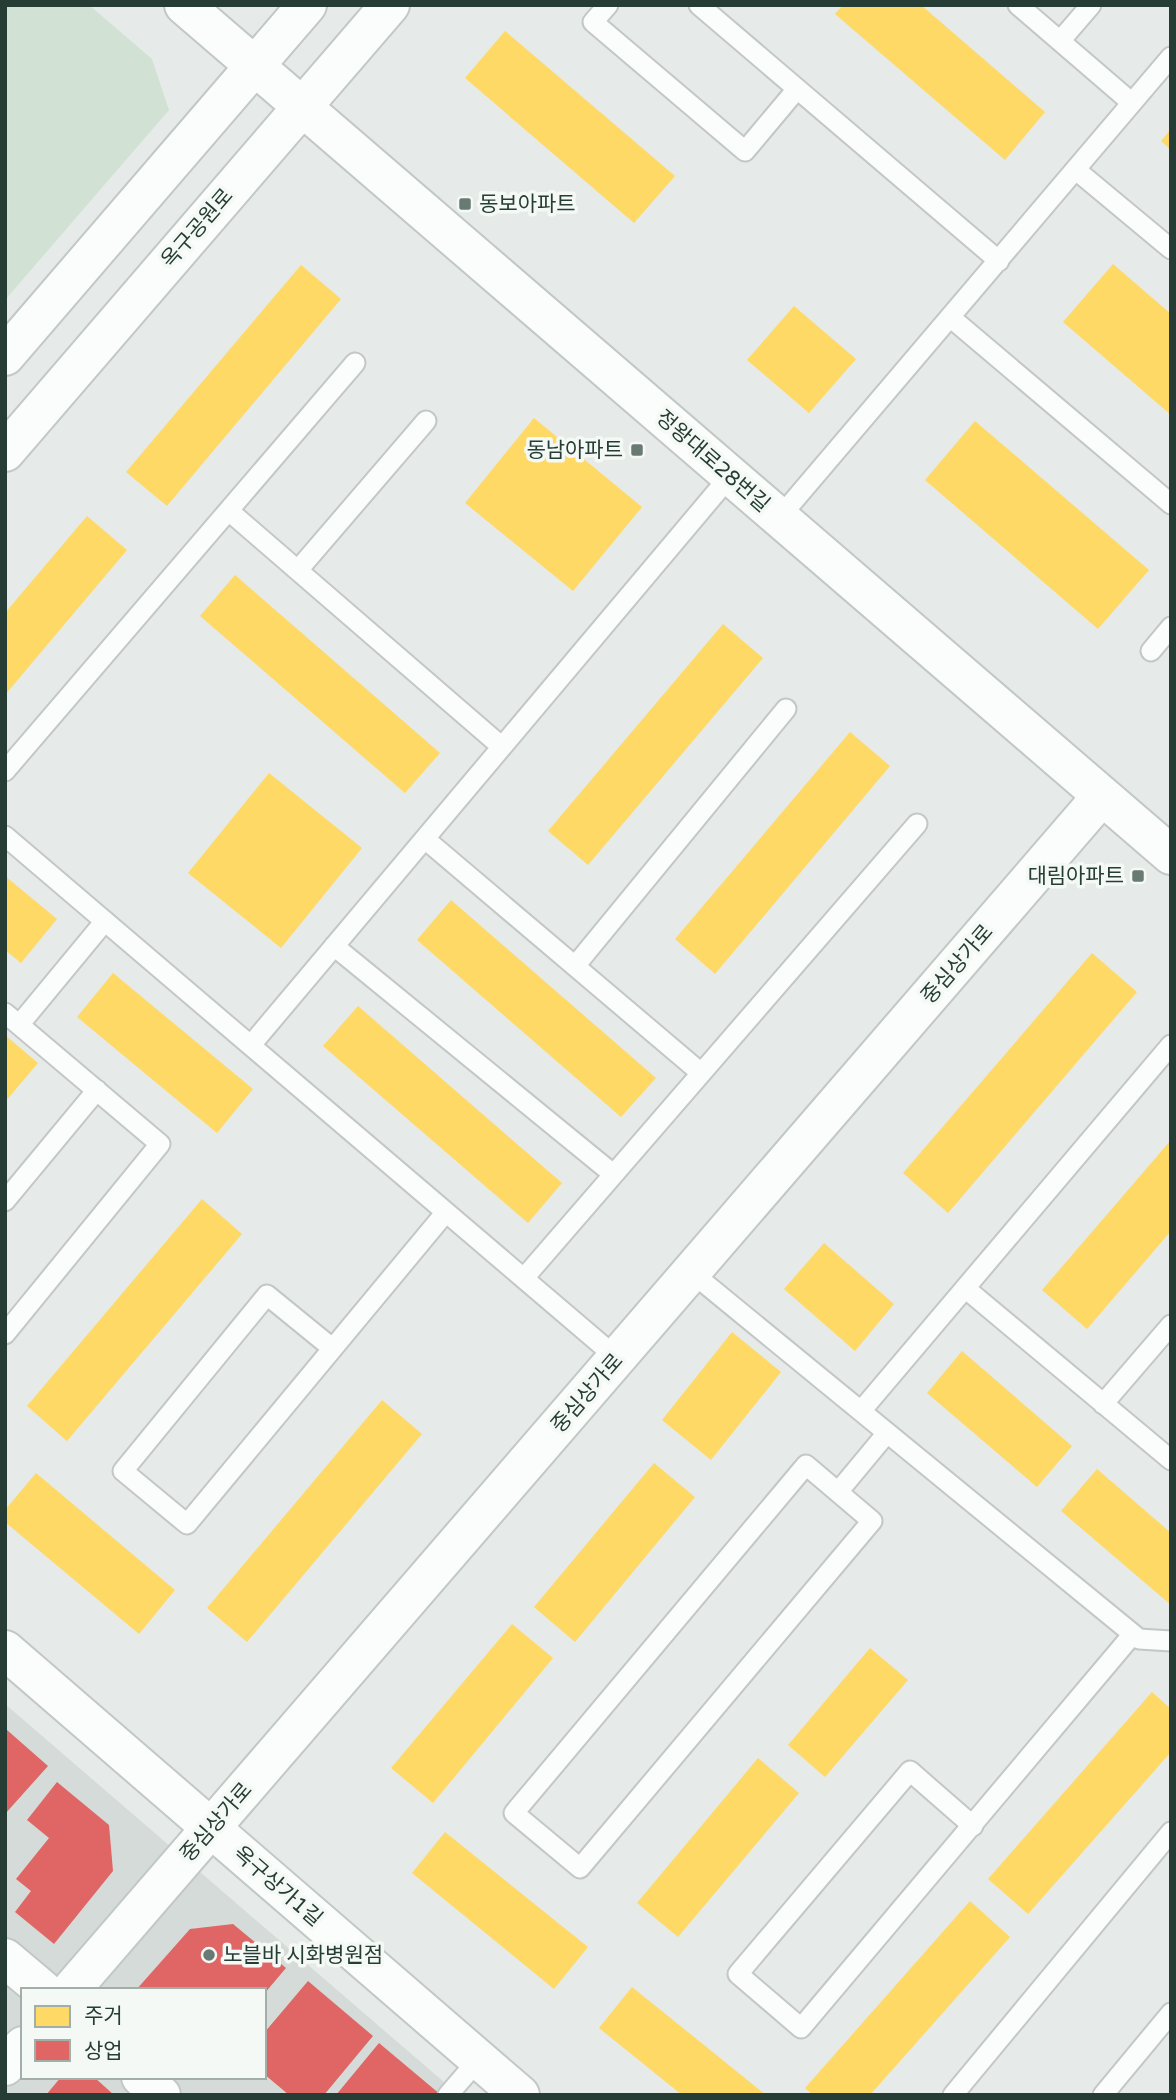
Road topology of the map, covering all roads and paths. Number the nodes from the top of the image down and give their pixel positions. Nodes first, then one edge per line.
1 (184, 5) edge
2 (307, 5) edge
3 (390, 5) edge
4 (608, 5) edge
5 (699, 5) edge
6 (1018, 5) edge
7 (1091, 5) edge
8 (1060, 41) junction
9 (1171, 57) edge
10 (255, 66) junction
11 (797, 89) junction
12 (1132, 103) junction
13 (302, 107) junction
14 (1076, 170) junction
15 (1171, 249) edge
16 (999, 261) junction
17 (950, 317) junction
18 (5, 356) edge
19 (355, 363) dead end
20 (426, 421) dead end
21 (5, 452) edge
22 (730, 476) junction
23 (1171, 504) edge
24 (229, 511) junction
25 (779, 518) junction
26 (298, 570) junction
27 (1171, 627) edge
28 (1151, 651) dead end
29 (786, 709) dead end
30 (502, 747) junction
31 (5, 771) edge
32 (1102, 796) junction
33 (917, 824) dead end
34 (5, 836) edge
35 (425, 839) junction
36 (1171, 855) edge
37 (105, 921) junction
38 (334, 946) junction
39 (575, 966) junction
40 (12, 1019) edge
41 (251, 1045) junction
42 (1171, 1045) edge
43 (701, 1073) junction
44 (97, 1090) junction
45 (613, 1174) junction
46 (5, 1202) edge
47 (446, 1212) junction
48 (691, 1272) junction
49 (524, 1278) junction
50 (965, 1288) junction
51 (1171, 1325) edge
52 (5, 1334) edge
53 (332, 1348) junction
54 (617, 1358) junction
55 (1103, 1404) junction
56 (860, 1411) junction
57 (887, 1433) junction
58 (1171, 1460) edge
59 (838, 1492) junction
60 (1133, 1634) junction
61 (1171, 1641) edge
62 (5, 1650) edge
63 (973, 1826) junction
64 (211, 1828) junction
65 (1171, 1832) edge
66 (5, 1958) edge
67 (41, 1988) edge
68 (73, 1988) edge
69 (1171, 2013) edge
70 (21, 2048) edge
71 (479, 2059) junction
72 (5, 2066) edge
73 (143, 2079) edge
74 (161, 2095) edge
75 (448, 2095) edge
76 (520, 2095) edge
77 (953, 2095) edge
78 (1103, 2095) edge

1 - 10 street, 정왕대로28번길
2 - 10 street
3 - 13 street, 옥구공원로
4 - 11 lane
5 - 11 lane
6 - 8 lane
7 - 8 lane
8 - 12 lane
9 - 12 lane
10 - 13 street, 정왕대로28번길
10 - 18 street
11 - 16 lane
12 - 14 lane
13 - 21 street, 옥구공원로
13 - 22 street, 정왕대로28번길
14 - 15 lane
14 - 16 lane
16 - 17 lane
17 - 23 lane
17 - 25 lane
19 - 24 lane
20 - 26 lane
22 - 25 street, 정왕대로28번길
22 - 30 lane
24 - 26 lane
24 - 31 lane
25 - 32 street, 정왕대로28번길
26 - 30 lane
27 - 28 lane
29 - 39 lane
30 - 35 lane
32 - 36 street, 정왕대로28번길
32 - 48 street, 중심상가로
33 - 43 lane
34 - 37 lane
35 - 38 lane
35 - 39 lane
37 - 40 lane
37 - 41 lane
38 - 41 lane
38 - 45 lane
39 - 43 lane
40 - 44 lane
41 - 47 lane
42 - 50 lane
43 - 45 lane
44 - 46 lane
44 - 52 lane
45 - 49 lane
47 - 49 lane
47 - 53 lane
48 - 54 street, 중심상가로
48 - 56 lane
49 - 54 lane
50 - 55 lane
50 - 56 lane
51 - 55 lane
53 - 53 lane
54 - 64 street, 중심상가로
55 - 58 lane
56 - 57 lane
57 - 59 lane
57 - 60 lane
59 - 59 lane
60 - 61 lane
60 - 63 lane
62 - 64 street, 옥구상가1길
63 - 63 lane
64 - 68 street, 중심상가로
64 - 71 street, 옥구상가1길
65 - 77 lane
66 - 67 street
69 - 78 lane
70 - 72 street
71 - 75 lane
71 - 76 street, 옥구상가1길
73 - 74 street

